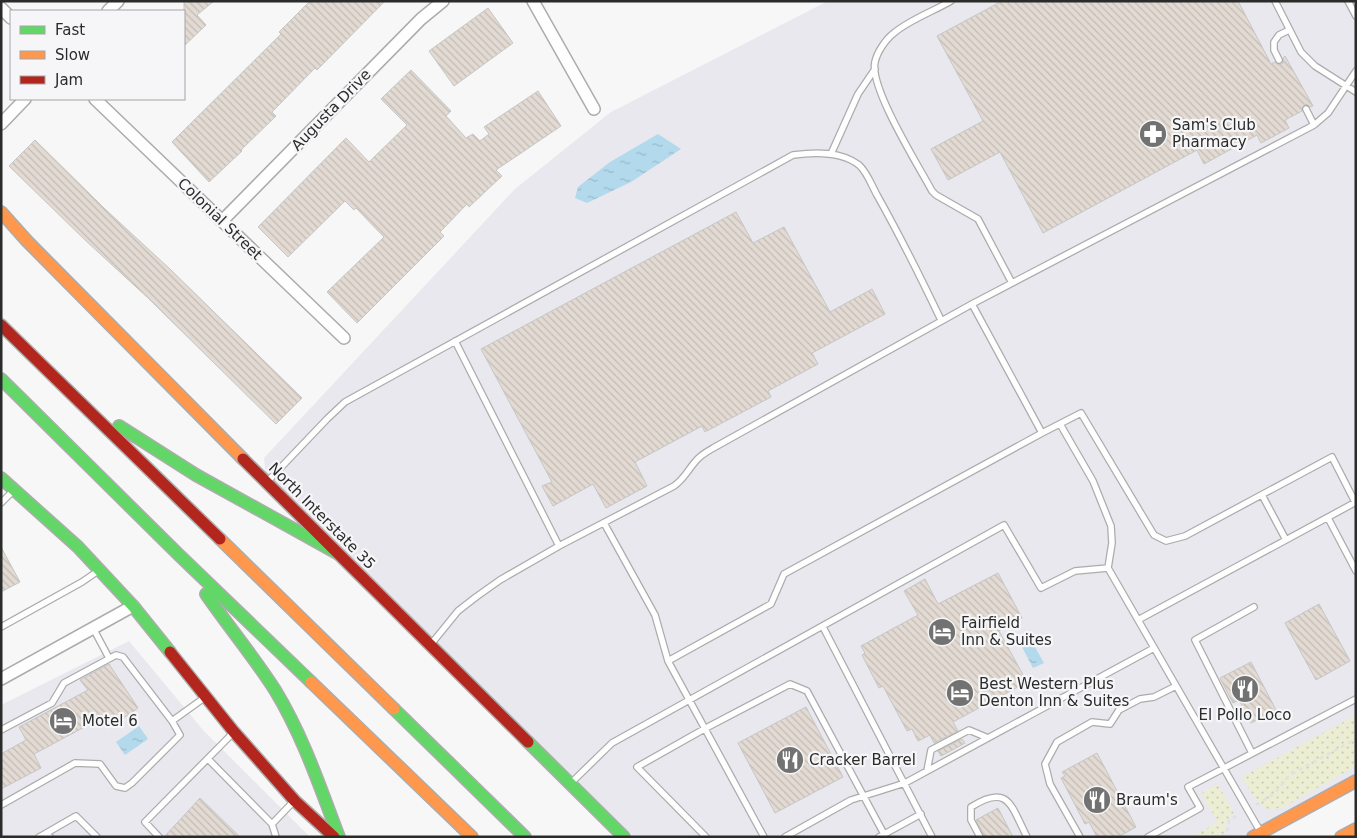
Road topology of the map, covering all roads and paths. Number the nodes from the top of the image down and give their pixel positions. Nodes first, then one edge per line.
1 (118, 1) edge
2 (443, 1) edge
3 (533, 1) edge
4 (951, 1) edge
5 (1275, 1) edge
6 (1348, 1) edge
7 (1, 8) edge
8 (109, 10) edge
9 (1356, 16) edge
10 (10, 17) edge
11 (1290, 30) junction
12 (1279, 60) dead end
13 (875, 69) junction
14 (1356, 71) edge
15 (1346, 85) junction
16 (1356, 92) edge
17 (24, 100) edge
18 (96, 100) edge
19 (1306, 109) dead end
20 (594, 110) dead end
21 (1, 124) edge
22 (1314, 124) junction
23 (831, 154) junction
24 (1, 212) edge
25 (222, 222) junction
26 (1012, 283) junction
27 (972, 304) junction
28 (941, 320) junction
29 (1, 325) edge
30 (344, 338) dead end
31 (455, 341) junction
32 (1, 379) edge
33 (70, 391) junction
34 (1060, 424) junction
35 (1042, 433) junction
36 (1, 478) edge
37 (267, 482) junction
38 (14, 490) junction
39 (1262, 495) junction
40 (1, 502) edge
41 (1355, 502) edge
42 (1328, 518) junction
43 (604, 523) junction
44 (1286, 540) junction
45 (559, 546) junction
46 (337, 552) junction
47 (179, 555) junction
48 (1108, 568) junction
49 (99, 570) junction
50 (1356, 571) edge
51 (133, 606) junction
52 (1254, 607) dead end
53 (1138, 620) junction
54 (1, 627) edge
55 (823, 627) junction
56 (92, 628) junction
57 (431, 645) junction
58 (1154, 648) junction
59 (109, 658) junction
60 (668, 661) junction
61 (1, 679) edge
62 (1176, 686) junction
63 (206, 697) junction
64 (1356, 699) edge
65 (689, 700) junction
66 (172, 721) junction
67 (706, 728) junction
68 (1, 730) edge
69 (234, 732) junction
70 (988, 738) junction
71 (1356, 739) edge
72 (1252, 753) junction
73 (208, 759) junction
74 (1224, 769) junction
75 (927, 771) junction
76 (1356, 780) edge
77 (571, 783) junction
78 (905, 784) junction
79 (863, 796) junction
80 (295, 800) junction
81 (1, 806) edge
82 (1248, 810) junction
83 (921, 814) junction
84 (272, 824) junction
85 (1356, 829) edge
86 (881, 835) edge
87 (1259, 835) edge
88 (41, 836) edge
89 (50, 837) edge
90 (97, 837) edge
91 (159, 837) edge
92 (276, 837) edge
93 (334, 837) edge
94 (339, 837) edge
95 (472, 837) edge
96 (525, 837) edge
97 (624, 837) edge
98 (706, 837) edge
99 (764, 837) edge
100 (785, 837) edge
101 (932, 837) edge
102 (980, 837) edge
103 (1027, 837) edge
104 (1080, 837) edge
105 (1148, 837) edge
106 (1221, 837) edge
107 (1341, 837) edge

1 - 8 street
2 - 25 street, Augusta Drive
3 - 20 street
4 - 13 lane
5 - 11 lane
6 - 9 lane
7 - 10 street
11 - 12 lane
11 - 15 lane
13 - 23 lane
13 - 26 lane
14 - 15 lane
15 - 16 lane
15 - 22 lane
17 - 21 street
18 - 25 street, Colonial Street
19 - 22 lane
22 - 26 lane
23 - 28 lane
23 - 31 lane
24 - 37 main road, North Interstate 35
25 - 30 street, Colonial Street
26 - 27 lane
27 - 28 lane
27 - 35 lane
28 - 43 lane
29 - 33 main road
31 - 37 lane
31 - 45 lane
32 - 47 main road
33 - 46 main road
33 - 96 main road
34 - 35 lane
34 - 39 lane
34 - 48 lane
35 - 60 lane
36 - 38 main road
37 - 46 main road, North Interstate 35
38 - 40 lane
38 - 49 main road
39 - 41 lane
39 - 44 lane
41 - 42 lane
42 - 44 lane
42 - 50 lane
43 - 45 lane
43 - 60 lane
44 - 53 lane
45 - 57 lane
46 - 57 main road, North Interstate 35
47 - 94 main road
47 - 95 main road
48 - 53 lane
48 - 55 lane
49 - 51 main road
49 - 54 lane
51 - 56 street
51 - 63 main road
52 - 72 lane
53 - 58 lane
55 - 65 lane
55 - 78 lane
56 - 59 lane
56 - 61 street
57 - 77 main road, North Interstate 35
58 - 62 lane
58 - 70 lane
59 - 66 lane
59 - 68 lane
60 - 65 lane
62 - 74 lane
62 - 104 lane
63 - 66 lane
63 - 69 main road
64 - 72 lane
65 - 67 lane
65 - 77 lane
66 - 81 lane
67 - 79 lane
67 - 98 lane
67 - 99 lane
69 - 73 lane
69 - 80 main road
70 - 75 lane
70 - 75 lane
71 - 82 path
72 - 74 lane
73 - 84 lane
73 - 91 lane
74 - 82 lane
74 - 105 lane
75 - 78 lane
76 - 87 main road
77 - 97 main road, North Interstate 35
78 - 79 lane
78 - 83 lane
79 - 86 lane
79 - 100 lane
80 - 84 lane
80 - 93 main road
82 - 87 lane
82 - 106 path
83 - 86 lane
83 - 101 lane
84 - 92 lane
85 - 107 main road
88 - 89 lane
88 - 90 lane
102 - 103 lane

